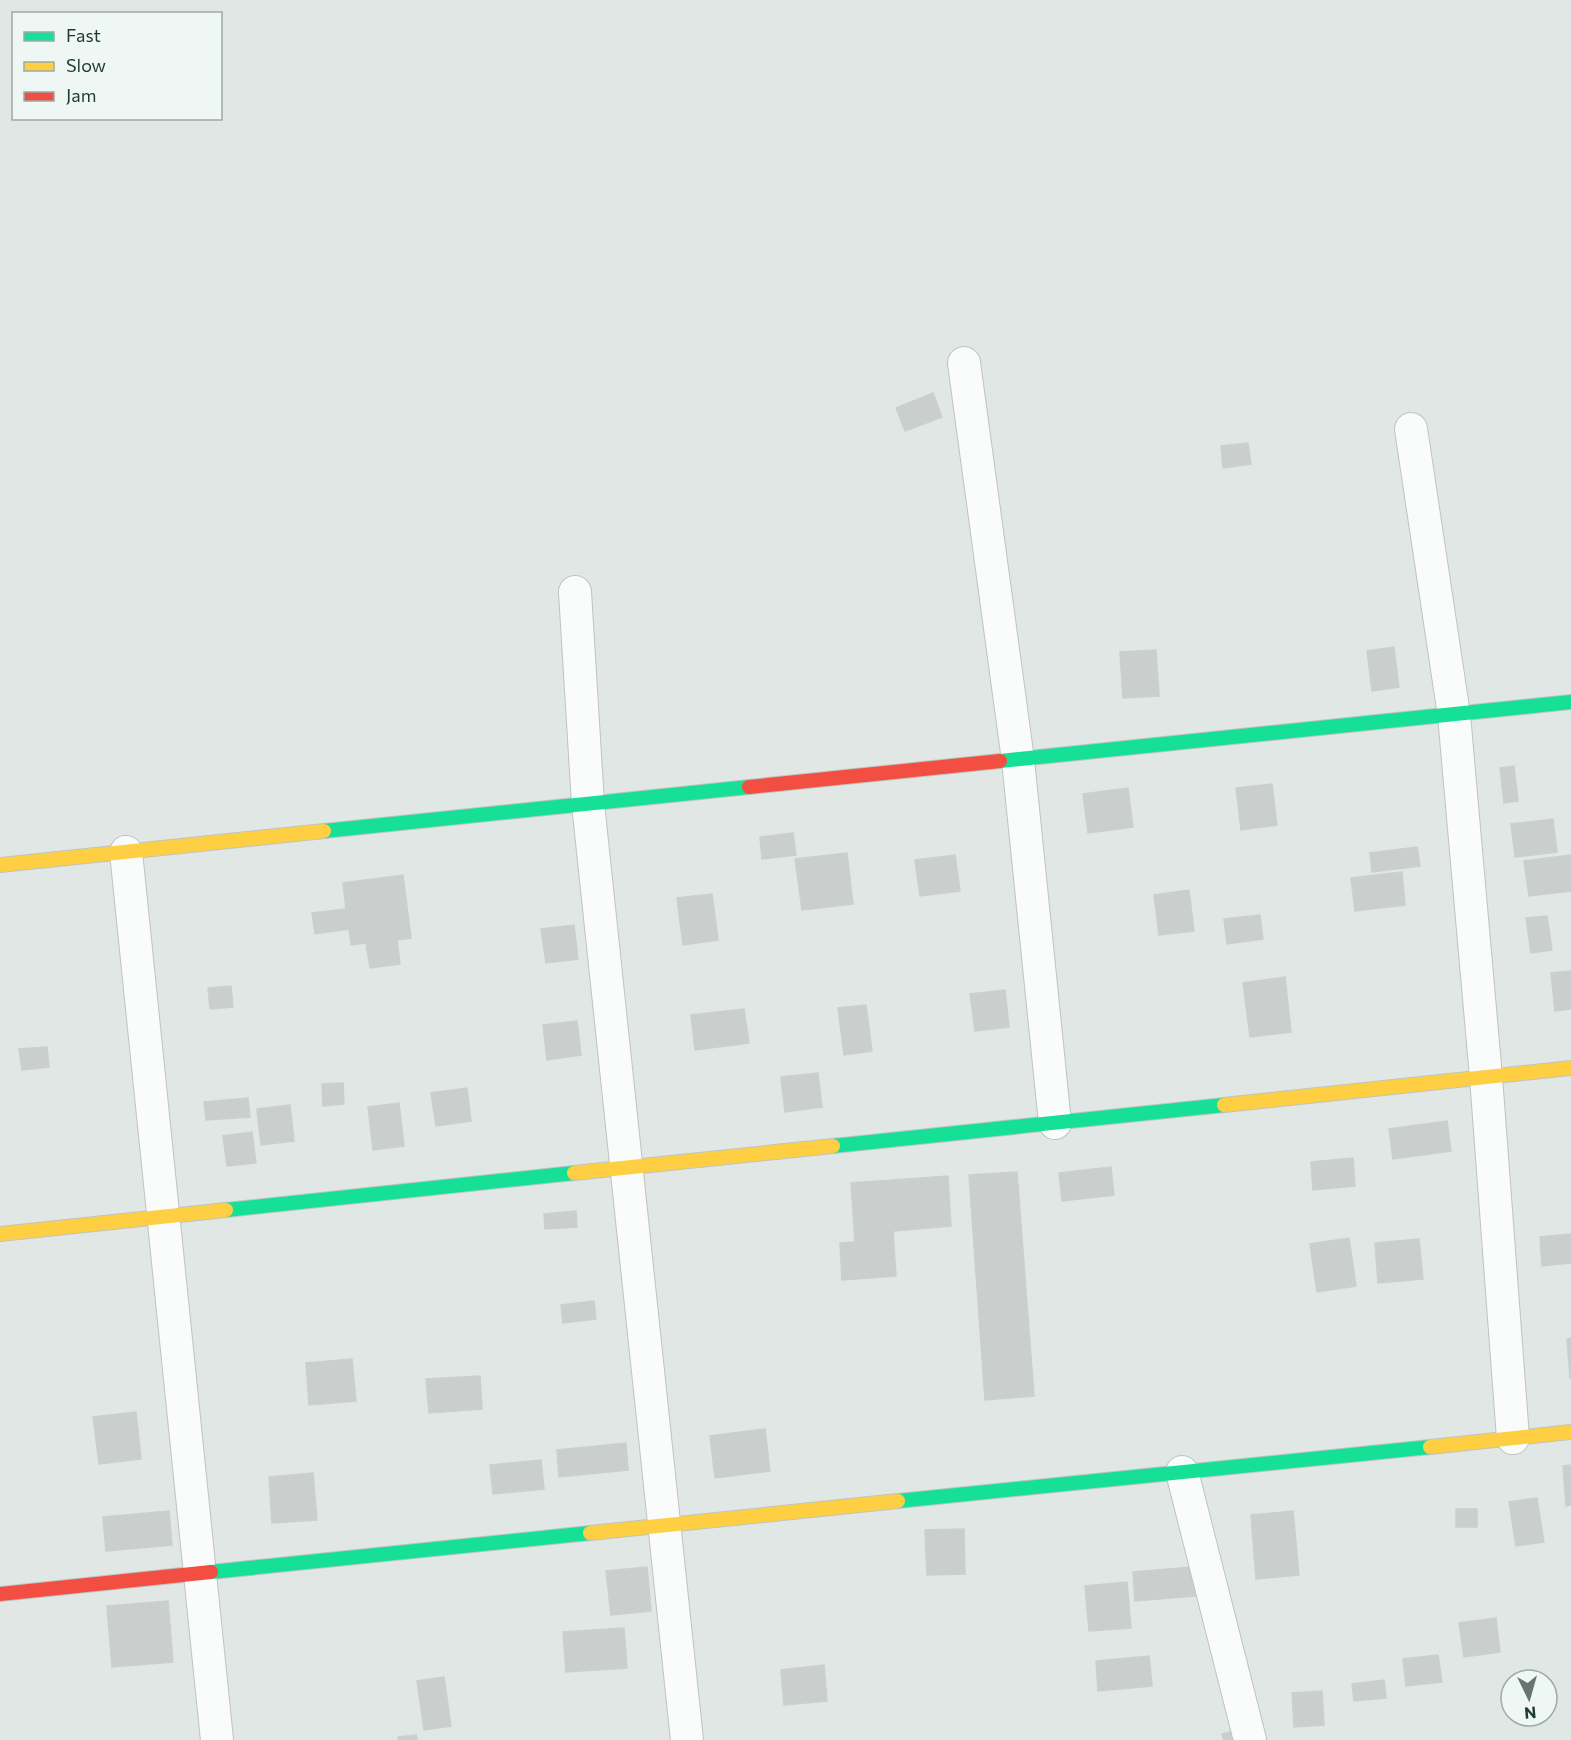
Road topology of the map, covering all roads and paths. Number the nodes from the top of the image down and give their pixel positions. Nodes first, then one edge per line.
1 (964, 363) dead end
2 (1411, 429) dead end
3 (575, 592) dead end
4 (1571, 702) edge
5 (1454, 715) junction
6 (1018, 760) junction
7 (588, 804) junction
8 (126, 852) junction
9 (0, 865) edge
10 (1571, 1068) edge
11 (1486, 1077) junction
12 (1055, 1123) junction
13 (626, 1167) junction
14 (163, 1216) junction
15 (0, 1234) edge
16 (1571, 1432) edge
17 (1513, 1438) junction
18 (1182, 1472) junction
19 (664, 1526) junction
20 (200, 1574) junction
21 (0, 1594) edge
22 (217, 1740) edge
23 (687, 1740) edge
24 (1250, 1740) edge

1 - 6 street
2 - 5 street
3 - 7 street
4 - 5 street
5 - 6 street
5 - 11 street
6 - 7 street
6 - 12 street
7 - 8 street
7 - 13 street
8 - 9 street
8 - 14 street
10 - 11 street
11 - 12 street
11 - 17 street
12 - 13 street
13 - 14 street
13 - 19 street
14 - 15 street
14 - 20 street
16 - 17 street
17 - 18 street
18 - 19 street
18 - 24 street
19 - 20 street
19 - 23 street
20 - 21 street
20 - 22 street

